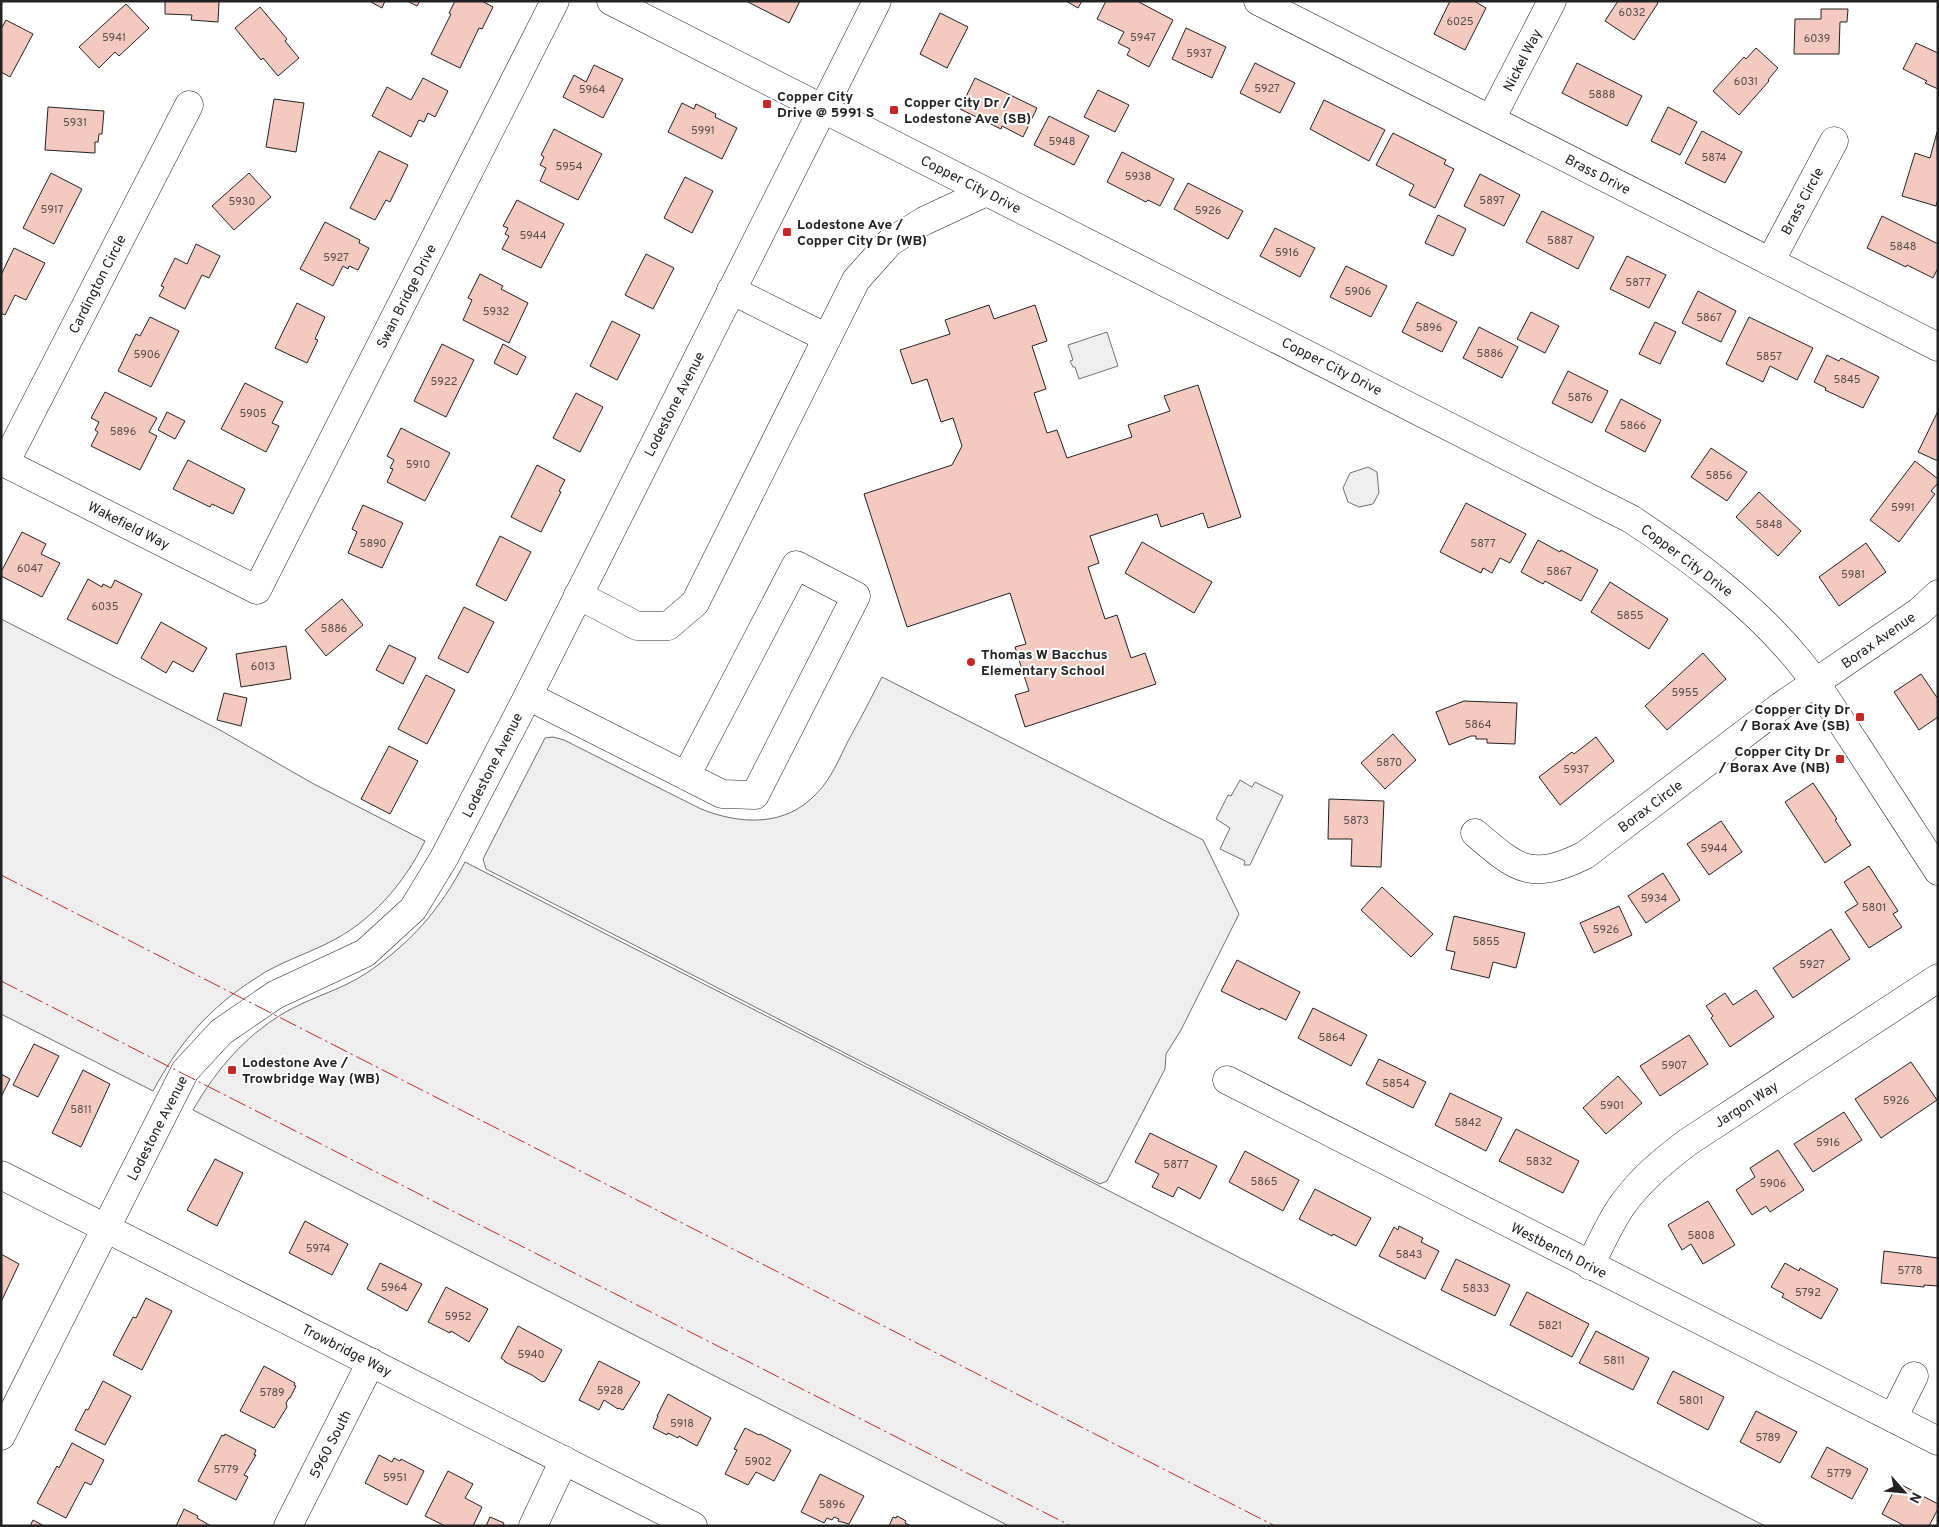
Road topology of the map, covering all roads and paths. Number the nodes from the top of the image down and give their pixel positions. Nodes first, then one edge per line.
1 (555, 1) edge
2 (611, 1) edge
3 (877, 1) edge
4 (1258, 1) edge
5 (1552, 1) edge
6 (189, 105) dead end
7 (822, 108) junction
8 (1491, 119) junction
9 (1834, 141) dead end
10 (986, 192) junction
11 (1770, 262) junction
12 (731, 290) junction
13 (827, 338) junction
14 (1938, 347) edge
15 (3, 462) edge
16 (257, 590) joint
17 (1938, 594) edge
18 (578, 595) junction
19 (1815, 683) junction
20 (528, 696) junction
21 (686, 776) junction
22 (1475, 833) dead end
23 (1938, 870) edge
24 (1938, 978) edge
25 (1227, 1080) dead end
26 (1, 1175) edge
27 (107, 1229) junction
28 (1590, 1266) junction
29 (371, 1362) junction
30 (1914, 1376) dead end
31 (1893, 1418) junction
32 (1, 1436) edge
33 (1938, 1441) edge
34 (564, 1460) junction
35 (288, 1526) edge
36 (533, 1526) edge
37 (693, 1526) edge

1 - 16 street, Swan Bridge Drive
2 - 7 street, Copper City Drive
3 - 7 street, Lodestone Avenue
4 - 8 street, Brass Drive
5 - 8 street, Nickel Way
6 - 15 street, Cardington Circle
7 - 10 street, Copper City Drive
7 - 12 street, Lodestone Avenue
8 - 11 street, Brass Drive
9 - 11 street, Brass Circle
10 - 13 street
10 - 19 street, Copper City Drive
11 - 14 street, Brass Drive
12 - 13 street
12 - 18 street, Lodestone Avenue
13 - 18 street
15 - 16 street, Wakefield Way
17 - 19 street, Borax Avenue
18 - 20 street, Lodestone Avenue
19 - 22 street, Borax Circle
19 - 23 street, Copper City Drive
20 - 21 street
20 - 27 street, Lodestone Avenue
21 - 21 street
24 - 28 street, Jargon Way
25 - 28 street, Westbench Drive
26 - 27 street, Trowbridge Way
27 - 29 street, Trowbridge Way
27 - 32 street, Lodestone Avenue
28 - 31 street, Westbench Drive
29 - 34 street, Trowbridge Way
29 - 35 street, 5960 South
30 - 31 street
31 - 33 street, Westbench Drive
34 - 36 street
34 - 37 street, Trowbridge Way

